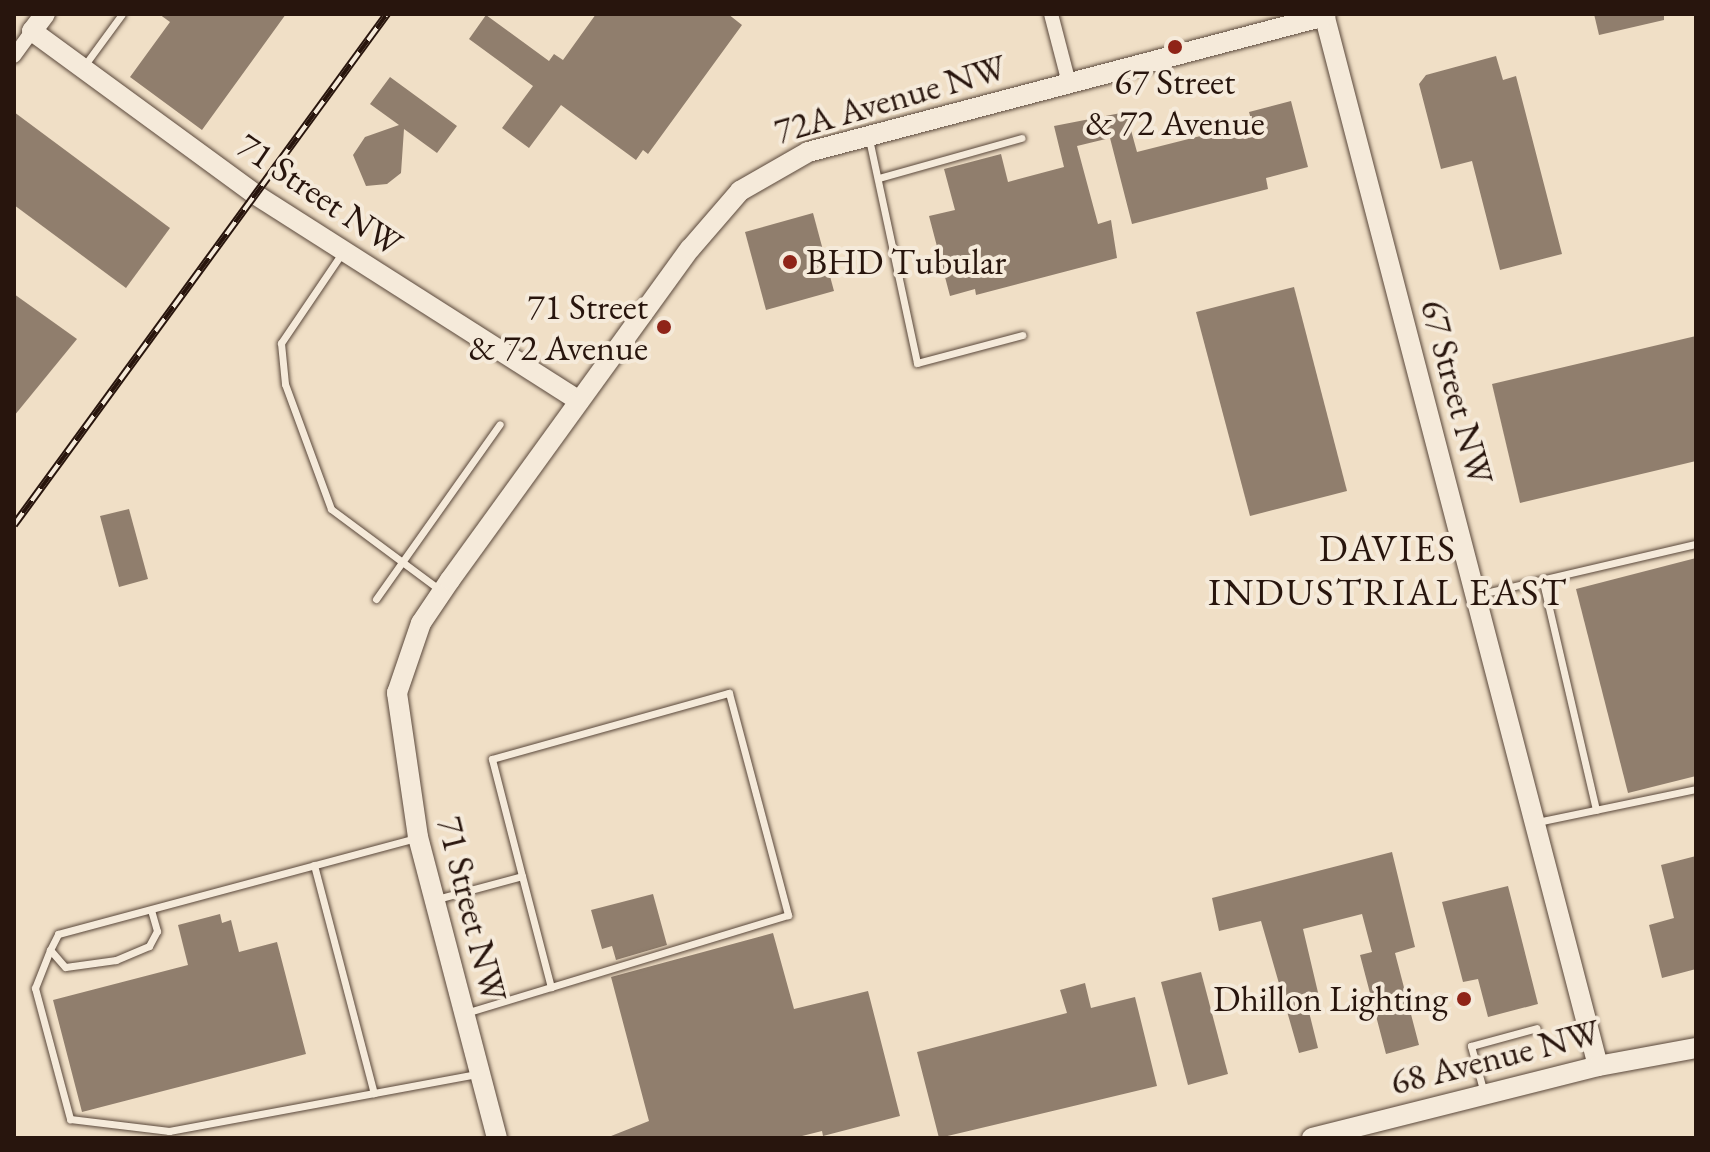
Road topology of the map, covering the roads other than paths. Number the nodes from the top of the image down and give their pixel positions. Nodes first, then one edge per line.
1 (45, 14) edge
2 (122, 14) edge
3 (1051, 14) edge
4 (1327, 15) edge
5 (32, 31) junction
6 (14, 56) edge
7 (83, 68) junction
8 (1069, 83) junction
9 (868, 137) junction
10 (1021, 138) dead end
11 (879, 178) junction
12 (344, 251) junction
13 (1022, 335) dead end
14 (579, 401) junction
15 (500, 424) dead end
16 (1696, 544) edge
17 (403, 561) junction
18 (1543, 582) junction
19 (442, 591) junction
20 (1476, 595) junction
21 (376, 599) dead end
22 (397, 693) joint
23 (1696, 789) edge
24 (1596, 810) junction
25 (1535, 822) junction
26 (418, 837) junction
27 (314, 865) junction
28 (522, 876) junction
29 (433, 900) junction
30 (151, 910) junction
31 (50, 950) junction
32 (551, 987) junction
33 (462, 1014) junction
34 (1537, 1028) dead end
35 (1696, 1048) edge
36 (1598, 1066) junction
37 (480, 1074) junction
38 (374, 1093) junction
39 (1484, 1095) junction
40 (497, 1138) edge
41 (1312, 1138) edge

1 - 5 street
2 - 7 lane
3 - 8 street
4 - 8 street, 72A Avenue NW
4 - 20 street, 67 Street NW
5 - 6 street
5 - 7 street, 71 Street NW
7 - 12 street, 71 Street NW
8 - 9 street, 72A Avenue NW
9 - 11 lane
9 - 14 street, 72A Avenue NW
10 - 11 lane
11 - 13 lane
12 - 14 street, 71 Street NW
12 - 17 lane
14 - 19 street, 72A Avenue NW
15 - 17 lane
16 - 18 lane
17 - 19 lane
17 - 21 lane
18 - 20 lane
18 - 24 lane
19 - 22 street, 72A Avenue NW
20 - 25 street, 67 Street NW
22 - 26 street, 71 Street NW
23 - 24 lane
24 - 25 lane
25 - 36 street, 67 Street NW
26 - 27 lane
26 - 29 street, 71 Street NW
27 - 30 lane
27 - 38 lane
28 - 29 lane
28 - 32 lane
28 - 32 lane
29 - 33 street, 71 Street NW
30 - 31 lane
30 - 31 lane
31 - 38 lane
32 - 33 lane
33 - 37 street, 71 Street NW
34 - 39 lane
35 - 36 street, 68 Avenue NW
36 - 39 street, 68 Avenue NW
37 - 38 lane
37 - 40 street, 71 Street NW
39 - 41 street, 68 Avenue NW

